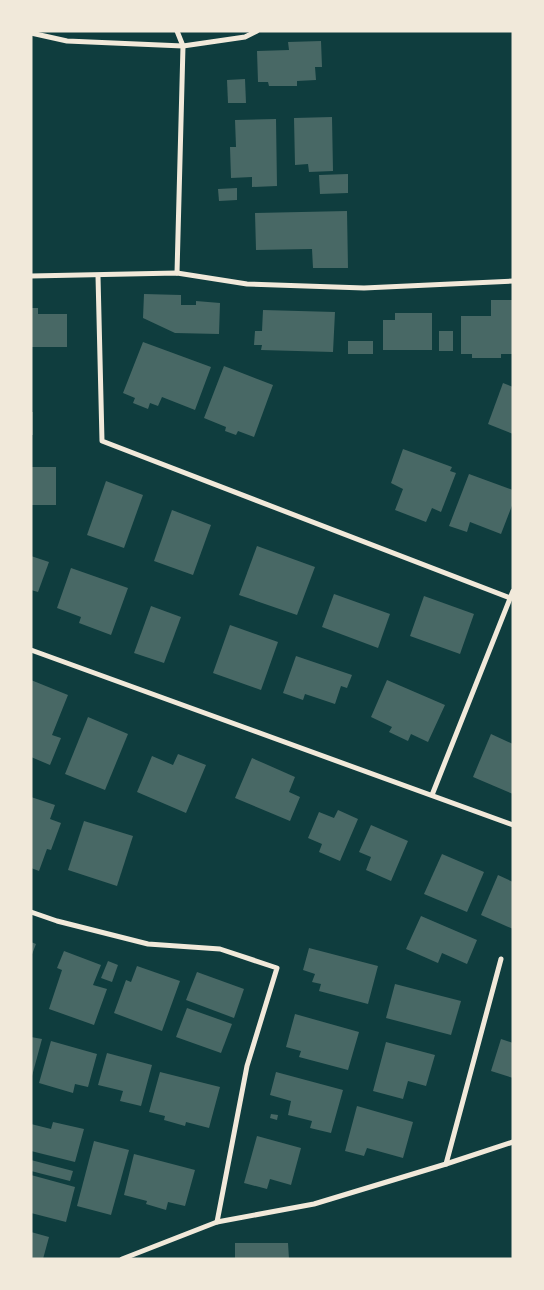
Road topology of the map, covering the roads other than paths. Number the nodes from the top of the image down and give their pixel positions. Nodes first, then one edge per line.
1 (177, 31) edge
2 (257, 31) edge
3 (31, 33) edge
4 (182, 46) junction
5 (178, 273) junction
6 (31, 276) edge
7 (98, 276) junction
8 (513, 281) edge
9 (513, 590) edge
10 (510, 598) junction
11 (31, 650) edge
12 (432, 795) junction
13 (513, 825) edge
14 (31, 912) edge
15 (501, 959) dead end
16 (513, 1142) edge
17 (446, 1164) junction
18 (217, 1222) junction
19 (122, 1259) edge

1 - 4 street
2 - 4 street
3 - 4 street
4 - 5 street
5 - 7 street
5 - 8 street
6 - 7 street
7 - 10 street
9 - 10 street
10 - 12 street
11 - 12 street
12 - 13 street
14 - 18 street
15 - 17 street
16 - 17 street
17 - 18 street
18 - 19 street

